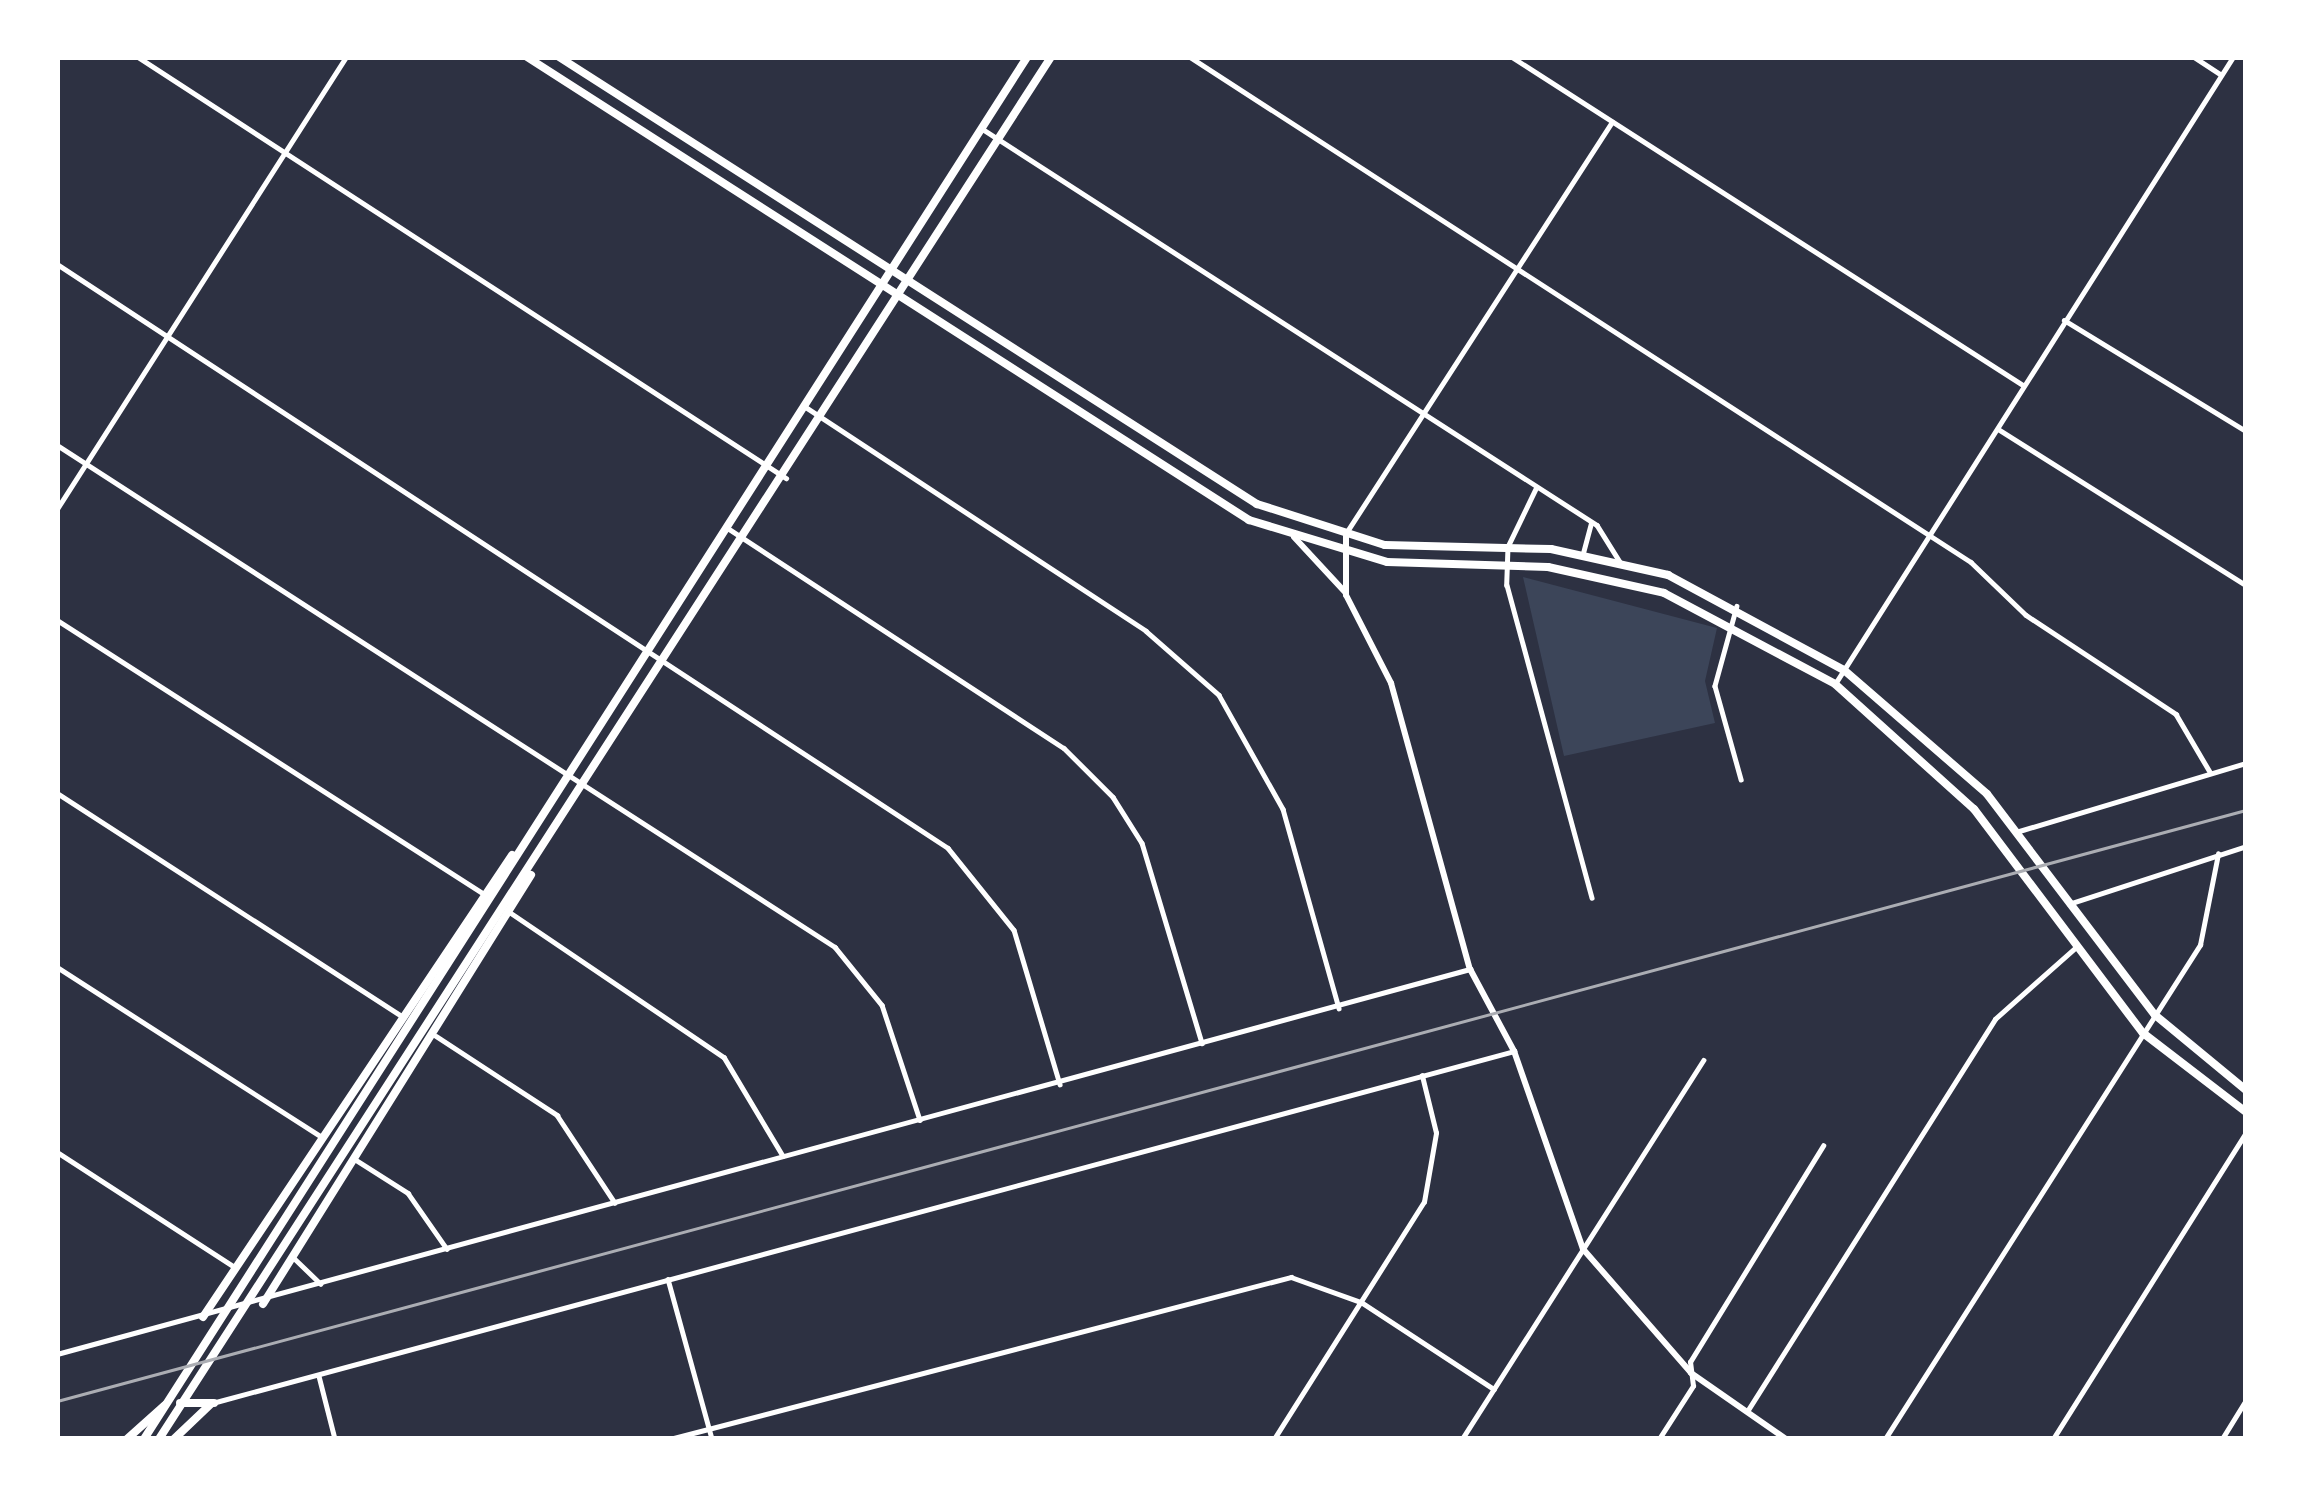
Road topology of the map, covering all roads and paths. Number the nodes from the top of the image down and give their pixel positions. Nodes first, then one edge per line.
1 (138, 57) edge
2 (346, 57) edge
3 (527, 57) edge
4 (559, 57) edge
5 (1027, 57) edge
6 (1051, 57) edge
7 (1190, 57) edge
8 (1512, 57) edge
9 (2194, 57) edge
10 (2233, 57) edge
11 (2222, 75) junction
12 (620, 97) junction
13 (610, 111) junction
14 (1612, 122) junction
15 (982, 129) junction
16 (998, 139) junction
17 (285, 153) junction
18 (717, 160) junction
19 (705, 174) junction
20 (57, 264) edge
21 (1517, 267) junction
22 (890, 272) junction
23 (906, 284) junction
24 (879, 289) junction
25 (896, 300) junction
26 (2064, 320) junction
27 (169, 337) junction
28 (2023, 385) junction
29 (804, 406) junction
30 (1422, 412) junction
31 (822, 418) junction
32 (1998, 429) junction
33 (2246, 431) edge
34 (1138, 434) junction
35 (57, 445) edge
36 (1127, 448) junction
37 (86, 464) junction
38 (767, 465) junction
39 (786, 478) junction
40 (1537, 487) junction
41 (57, 508) edge
42 (1591, 523) junction
43 (727, 527) junction
44 (1930, 533) junction
45 (1294, 536) junction
46 (1346, 536) junction
47 (747, 542) junction
48 (1508, 547) junction
49 (1345, 551) junction
50 (1582, 555) junction
51 (1620, 562) junction
52 (1507, 566) junction
53 (2246, 584) edge
54 (1346, 595) junction
55 (1737, 606) junction
56 (57, 620) edge
57 (1731, 620) junction
58 (647, 650) junction
59 (668, 664) junction
60 (1844, 670) junction
61 (1835, 684) junction
62 (2246, 763) edge
63 (2210, 772) junction
64 (568, 774) junction
65 (1741, 779) dead end
66 (589, 788) junction
67 (57, 794) edge
68 (2016, 832) junction
69 (528, 835) junction
70 (2246, 846) edge
71 (545, 848) junction
72 (2218, 854) junction
73 (481, 892) junction
74 (1592, 898) dead end
75 (2067, 904) junction
76 (512, 913) junction
77 (2075, 948) junction
78 (57, 967) edge
79 (1470, 969) junction
80 (1339, 1008) junction
81 (400, 1015) junction
82 (2155, 1015) junction
83 (2143, 1034) junction
84 (436, 1036) junction
85 (1202, 1042) junction
86 (1514, 1051) junction
87 (1702, 1060) dead end
88 (1422, 1076) junction
89 (1060, 1084) junction
90 (2246, 1090) edge
91 (2246, 1112) edge
92 (920, 1120) junction
93 (2246, 1133) edge
94 (323, 1138) junction
95 (1823, 1146) dead end
96 (57, 1152) edge
97 (783, 1156) junction
98 (356, 1160) junction
99 (615, 1203) junction
100 (447, 1249) junction
101 (1583, 1249) junction
102 (294, 1258) junction
103 (238, 1269) junction
104 (668, 1279) junction
105 (321, 1284) junction
106 (220, 1298) junction
107 (1361, 1302) junction
108 (263, 1304) junction
109 (224, 1312) junction
110 (202, 1317) junction
111 (57, 1354) edge
112 (1691, 1373) junction
113 (319, 1376) junction
114 (1494, 1389) junction
115 (2246, 1400) edge
116 (188, 1402) junction
117 (214, 1403) junction
118 (1746, 1413) junction
119 (189, 1416) junction
120 (710, 1428) junction
121 (127, 1439) edge
122 (144, 1439) edge
123 (159, 1439) edge
124 (174, 1439) edge
125 (335, 1439) edge
126 (670, 1439) edge
127 (712, 1439) edge
128 (1274, 1439) edge
129 (1462, 1439) edge
130 (1659, 1439) edge
131 (1786, 1439) edge
132 (1885, 1439) edge
133 (2054, 1439) edge
134 (2222, 1439) edge

1 - 17 street
2 - 17 street
3 - 13 main road
4 - 12 main road
5 - 15 main road
6 - 16 main road
7 - 21 street
8 - 14 street
9 - 11 street
10 - 11 street
11 - 26 street
12 - 13 main road
12 - 18 main road
13 - 19 main road
14 - 21 street
14 - 28 street
15 - 16 street
15 - 22 main road
16 - 23 main road
16 - 30 street
17 - 27 street
17 - 38 street
18 - 19 main road
18 - 22 main road
19 - 24 main road
20 - 27 street
21 - 30 street
21 - 44 street
22 - 23 main road
22 - 24 main road
23 - 25 main road
23 - 34 main road
24 - 25 main road
24 - 29 main road
25 - 31 main road
25 - 36 main road
26 - 28 street
26 - 33 street
27 - 37 street
27 - 58 street
28 - 32 street
29 - 31 street
29 - 38 main road
30 - 40 street
30 - 46 street
31 - 39 main road
31 - 80 street
32 - 44 street
32 - 53 street
34 - 36 main road
34 - 46 main road
35 - 37 street
36 - 45 main road
37 - 41 street
37 - 64 street
38 - 39 street
38 - 43 main road
39 - 47 main road
40 - 42 street
40 - 48 street
42 - 50 street
42 - 51 street
43 - 47 street
43 - 58 main road
44 - 60 street
44 - 63 street
45 - 49 main road
45 - 54 street
46 - 48 main road
46 - 49 street
47 - 59 main road
47 - 85 street
48 - 50 main road
48 - 52 street
49 - 52 main road
49 - 54 street
50 - 51 main road
51 - 55 main road
52 - 57 main road
52 - 74 street
54 - 79 street
55 - 57 street
55 - 60 main road
56 - 73 street
57 - 61 main road
57 - 65 street
58 - 59 street
58 - 64 main road
59 - 66 main road
59 - 89 street
60 - 61 street
60 - 68 main road
61 - 77 main road
62 - 63 street
63 - 68 street
64 - 66 street
64 - 69 main road
66 - 71 main road
66 - 92 street
67 - 81 street
68 - 75 main road
69 - 73 main road
69 - 122 main road
70 - 72 street
71 - 76 main road
71 - 123 main road
72 - 75 street
72 - 82 street
73 - 81 main road
75 - 82 main road
76 - 84 main road
76 - 97 street
77 - 83 main road
77 - 118 street
78 - 94 street
79 - 80 street
79 - 86 street
80 - 85 street
81 - 94 main road
82 - 83 street
82 - 90 main road
83 - 91 main road
83 - 132 street
84 - 98 main road
84 - 99 street
85 - 89 street
86 - 88 street
86 - 101 street
87 - 101 street
88 - 104 street
88 - 107 street
89 - 92 street
92 - 97 street
93 - 133 street
94 - 103 main road
95 - 112 street
96 - 103 street
97 - 99 street
98 - 100 street
98 - 102 main road
99 - 100 street
100 - 105 street
101 - 112 street
101 - 114 street
102 - 105 street
102 - 108 main road
103 - 106 main road
104 - 113 street
104 - 120 street
105 - 108 street
106 - 109 main road
106 - 110 main road
107 - 114 street
107 - 120 street
107 - 128 street
108 - 109 street
109 - 110 street
110 - 111 street
112 - 118 street
112 - 130 street
113 - 117 street
113 - 125 street
114 - 129 street
115 - 134 street
116 - 117 main road
116 - 119 main road
116 - 121 main road
117 - 119 main road
118 - 131 street
119 - 124 main road
120 - 126 street
120 - 127 street

